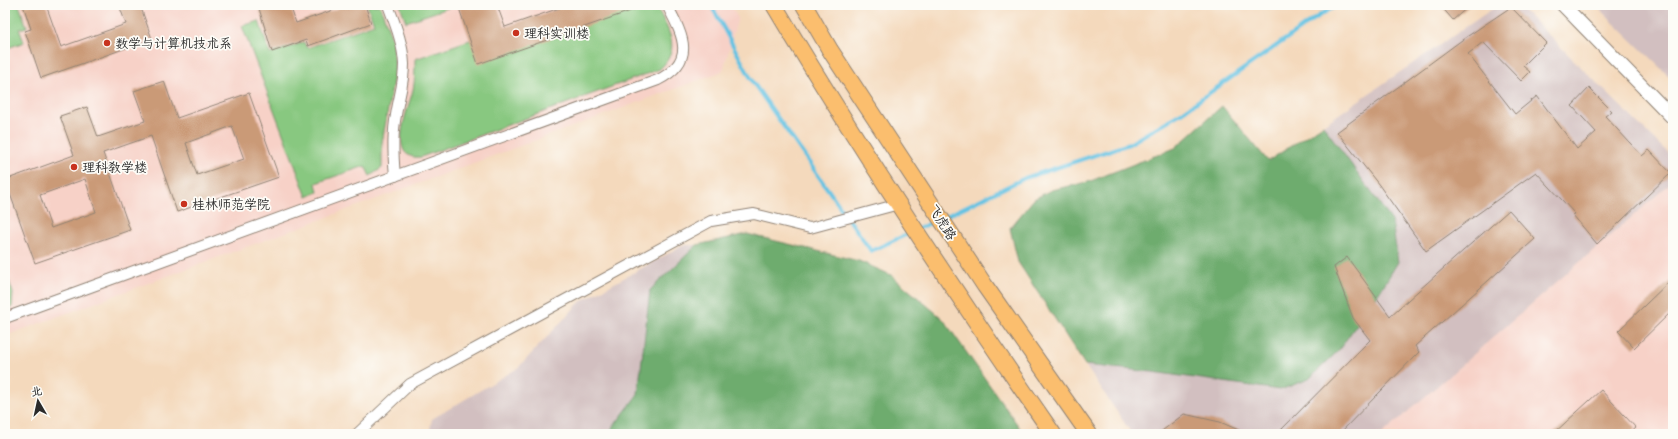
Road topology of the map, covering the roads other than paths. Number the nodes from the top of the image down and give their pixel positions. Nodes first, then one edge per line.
1 (388, 5) edge
2 (667, 5) edge
3 (774, 5) edge
4 (804, 5) edge
5 (1563, 5) edge
6 (1673, 118) edge
7 (395, 176) junction
8 (899, 204) junction
9 (5, 318) edge
10 (357, 434) edge
11 (1053, 434) edge
12 (1089, 434) edge

1 - 7 street
2 - 7 street
3 - 8 main road, 飞虎路
4 - 12 main road, 飞虎路
5 - 6 street
7 - 9 street
8 - 10 street
8 - 11 main road, 飞虎路

